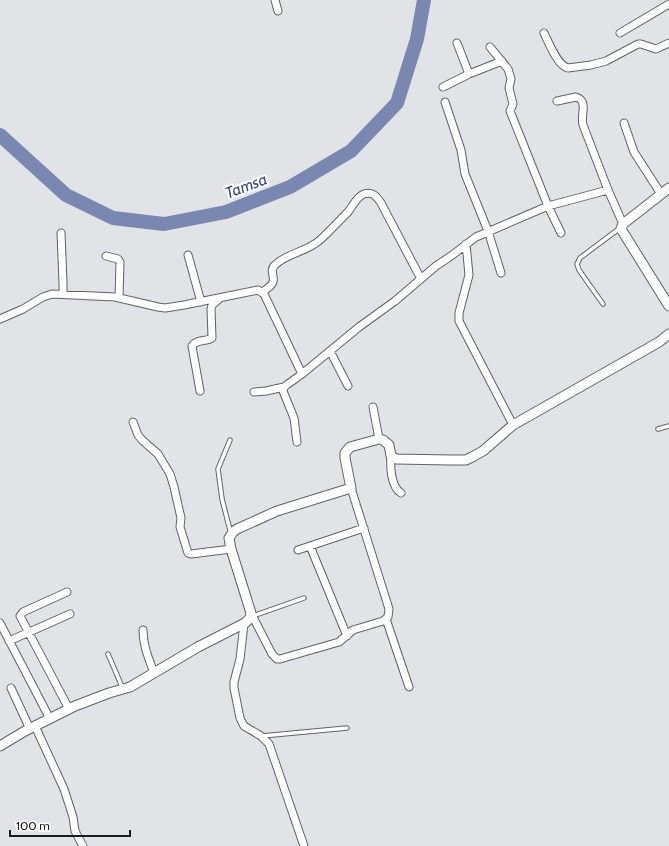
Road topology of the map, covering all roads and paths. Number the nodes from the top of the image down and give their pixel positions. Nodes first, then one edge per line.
1 (275, 0) edge
2 (669, 4) edge
3 (278, 11) dead end
4 (544, 33) dead end
5 (620, 34) dead end
6 (456, 43) dead end
7 (669, 43) edge
8 (490, 47) dead end
9 (502, 61) junction
10 (469, 74) junction
11 (443, 86) dead end
12 (557, 101) dead end
13 (445, 102) dead end
14 (624, 122) dead end
15 (669, 188) edge
16 (608, 190) junction
17 (661, 194) junction
18 (548, 206) junction
19 (622, 226) junction
20 (488, 231) junction
21 (61, 233) dead end
22 (561, 233) dead end
23 (466, 244) junction
24 (188, 255) dead end
25 (106, 256) dead end
26 (501, 273) dead end
27 (421, 278) junction
28 (262, 292) junction
29 (63, 294) junction
30 (119, 298) junction
31 (219, 298) junction
32 (201, 302) junction
33 (603, 304) dead end
34 (669, 306) edge
35 (0, 319) edge
36 (669, 334) edge
37 (330, 351) junction
38 (302, 374) junction
39 (348, 386) dead end
40 (284, 387) junction
41 (200, 391) dead end
42 (254, 392) dead end
43 (373, 407) dead end
44 (133, 422) dead end
45 (513, 425) junction
46 (669, 426) edge
47 (658, 429) dead end
48 (379, 439) junction
49 (230, 440) dead end
50 (297, 442) dead end
51 (391, 456) junction
52 (351, 488) junction
53 (401, 494) dead end
54 (364, 528) junction
55 (231, 535) junction
56 (310, 546) junction
57 (231, 549) junction
58 (298, 550) dead end
59 (67, 592) dead end
60 (304, 598) dead end
61 (70, 614) dead end
62 (252, 615) junction
63 (386, 619) junction
64 (0, 623) edge
65 (244, 624) junction
66 (143, 630) dead end
67 (28, 634) junction
68 (347, 636) junction
69 (9, 641) junction
70 (108, 654) dead end
71 (154, 672) junction
72 (409, 686) dead end
73 (11, 688) dead end
74 (123, 690) junction
75 (70, 709) junction
76 (50, 719) junction
77 (33, 728) junction
78 (347, 728) dead end
79 (261, 736) junction
80 (0, 746) edge
81 (82, 846) edge
82 (304, 846) edge

1 - 3 street
2 - 5 street
4 - 7 street
6 - 10 street
8 - 9 street
9 - 10 street
9 - 18 street
10 - 11 street
12 - 16 street
13 - 20 street
14 - 17 street
15 - 17 street
16 - 18 street
16 - 19 street
17 - 19 street
18 - 20 street
18 - 22 street
19 - 33 lane
19 - 34 street
20 - 23 street
20 - 26 street
21 - 29 street
23 - 27 street
23 - 45 street
24 - 32 street
25 - 30 street
27 - 28 street
27 - 37 street
28 - 31 street
28 - 38 street
29 - 30 street
29 - 35 street
30 - 32 street
31 - 32 street
31 - 41 street
36 - 45 street
37 - 38 street
37 - 39 street
38 - 40 street
40 - 42 street
40 - 50 street
43 - 48 street
44 - 57 street
45 - 51 street
46 - 47 lane
48 - 51 street
48 - 52 street
49 - 55 lane
51 - 53 street
52 - 54 street
52 - 55 street
54 - 56 street
54 - 63 street
55 - 57 street
56 - 58 street
56 - 68 street
57 - 62 street
59 - 67 street
60 - 62 lane
61 - 67 street
62 - 65 street
62 - 68 street
63 - 68 street
63 - 72 street
64 - 69 street
65 - 71 street
65 - 79 street
66 - 71 street
67 - 69 street
67 - 75 street
69 - 76 street
70 - 74 lane
71 - 74 street
73 - 77 street
74 - 75 street
75 - 76 street
76 - 77 street
77 - 80 street
77 - 81 street
78 - 79 lane
79 - 82 street

